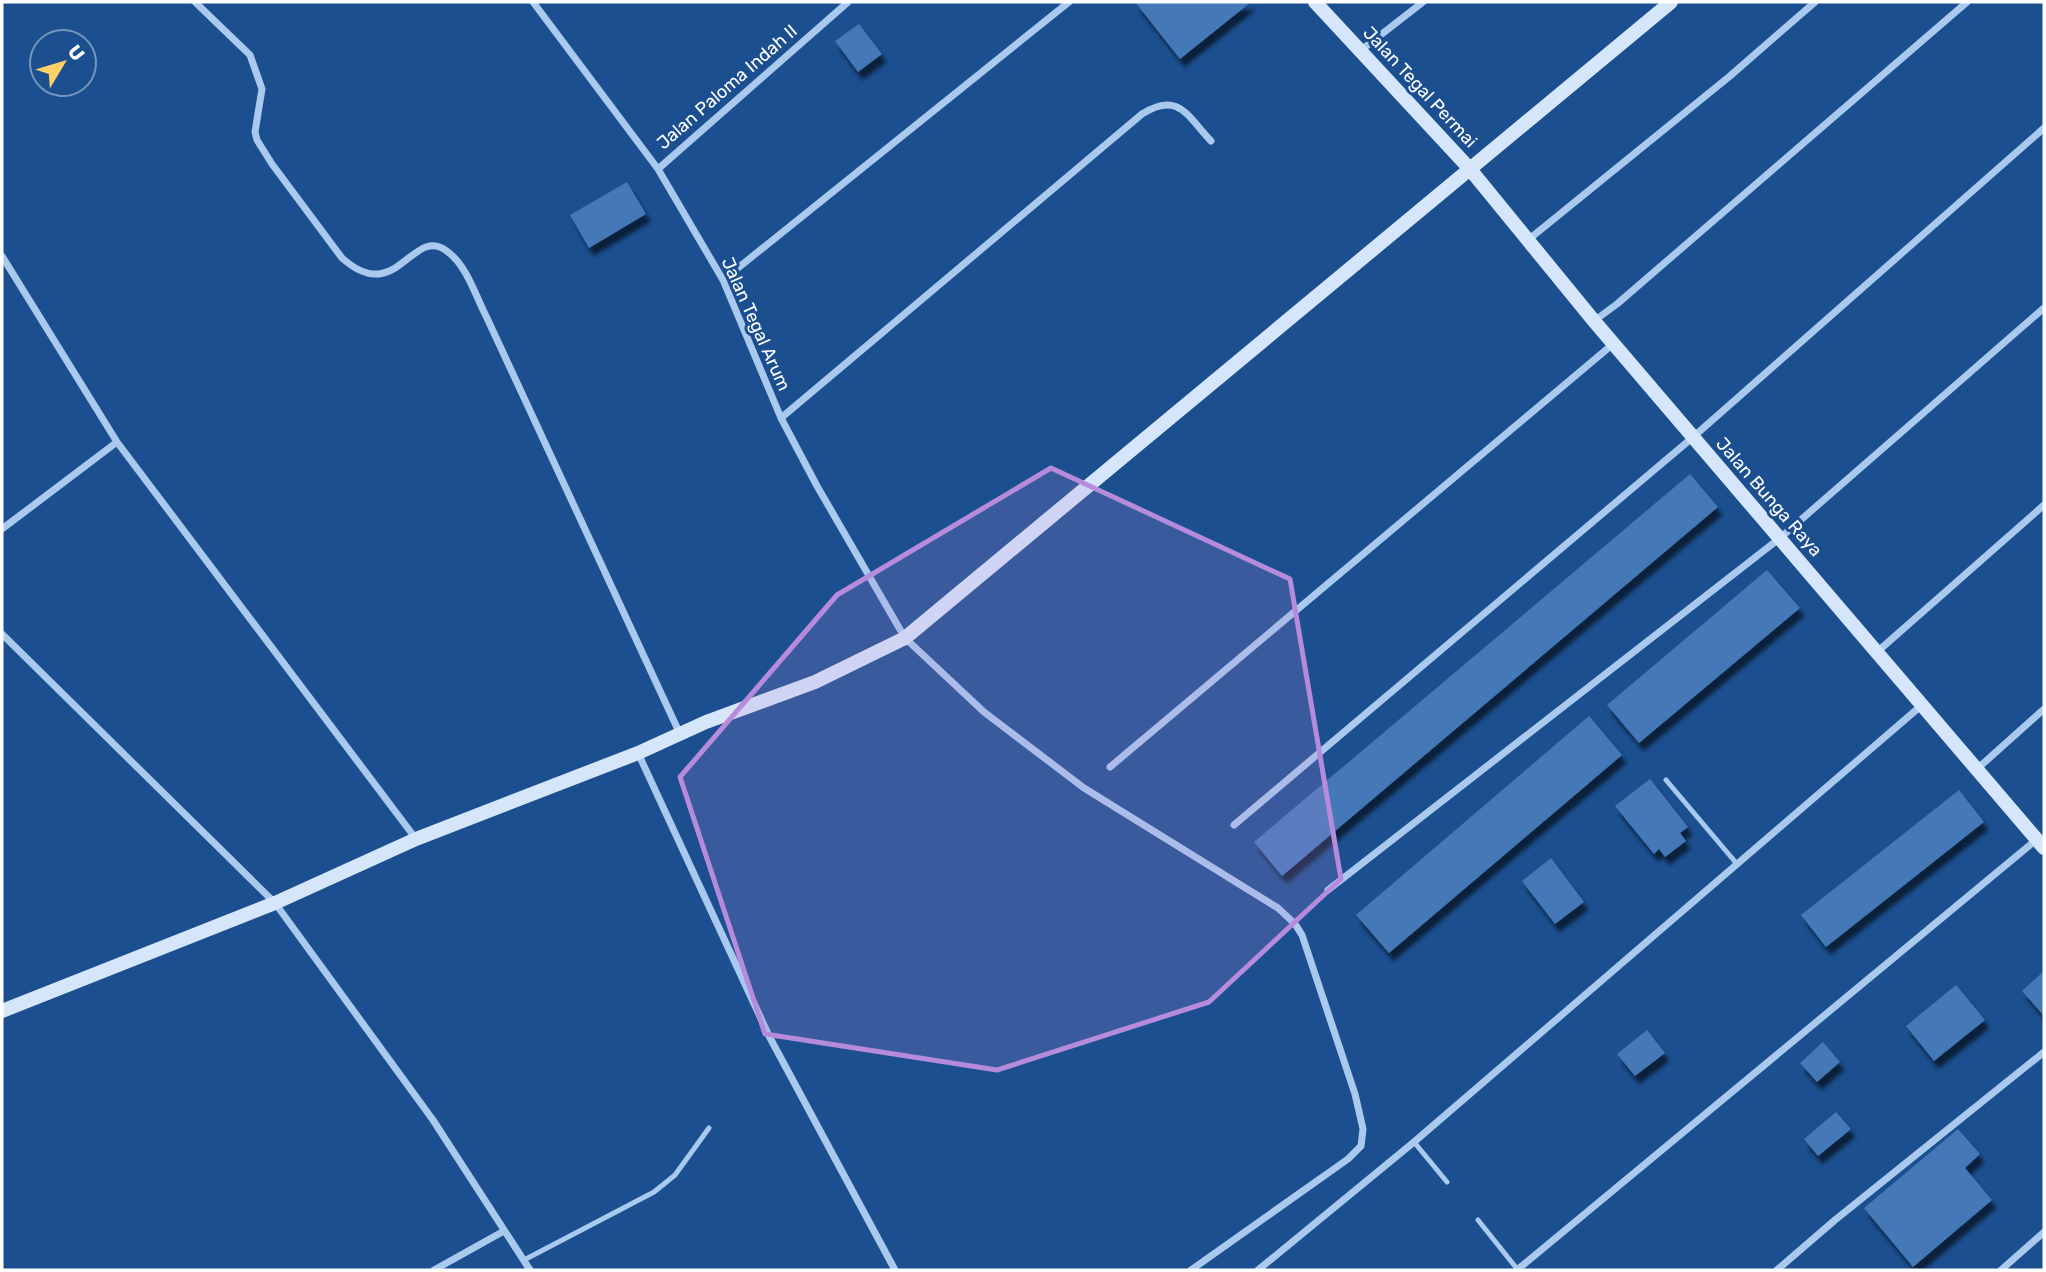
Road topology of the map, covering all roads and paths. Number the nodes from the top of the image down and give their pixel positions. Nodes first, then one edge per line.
1 (195, 2) edge
2 (533, 2) edge
3 (848, 2) edge
4 (1069, 2) edge
5 (1315, 2) edge
6 (1423, 2) edge
7 (1671, 2) edge
8 (1815, 2) edge
9 (1967, 2) edge
10 (1360, 51) junction
11 (2044, 128) edge
12 (1211, 141) dead end
13 (1469, 168) junction
14 (658, 169) junction
15 (1528, 240) junction
16 (2, 256) edge
17 (723, 280) junction
18 (2044, 308) edge
19 (1594, 321) junction
20 (1613, 344) junction
21 (781, 418) junction
22 (1692, 438) junction
23 (117, 442) junction
24 (2044, 505) edge
25 (2, 529) edge
26 (1780, 538) junction
27 (2, 634) edge
28 (905, 638) junction
29 (1876, 652) junction
30 (1922, 705) junction
31 (2044, 709) edge
32 (680, 734) junction
33 (638, 753) junction
34 (1110, 767) dead end
35 (1976, 769) junction
36 (1667, 780) dead end
37 (1234, 825) dead end
38 (416, 839) junction
39 (2040, 844) edge
40 (1737, 864) junction
41 (1328, 890) dead end
42 (275, 903) junction
43 (2, 1011) edge
44 (2044, 1052) edge
45 (709, 1128) dead end
46 (1414, 1142) junction
47 (1447, 1182) dead end
48 (1478, 1220) dead end
49 (504, 1231) junction
50 (2044, 1232) edge
51 (524, 1261) junction
52 (434, 1270) edge
53 (530, 1270) edge
54 (895, 1270) edge
55 (1191, 1270) edge
56 (1258, 1270) edge
57 (1518, 1270) edge
58 (1777, 1270) edge
59 (2001, 1270) edge

1 - 32 street
2 - 14 street, Jalan Tegal Arum
3 - 14 street, Jalan Paloma Indah II
4 - 17 street
5 - 10 street, Jalan Tegal Permai
6 - 10 street
7 - 13 street
8 - 15 street
9 - 19 street
10 - 13 street, Jalan Tegal Permai
11 - 22 street
12 - 21 street
13 - 15 street, Jalan Bunga Raya
13 - 28 street
14 - 17 street, Jalan Tegal Arum
15 - 19 street, Jalan Bunga Raya
16 - 23 street
17 - 21 street, Jalan Tegal Arum
18 - 26 street
19 - 20 street, Jalan Bunga Raya
20 - 22 street, Jalan Bunga Raya
20 - 34 street
21 - 28 street, Jalan Tegal Arum
22 - 26 street, Jalan Bunga Raya
22 - 37 street
23 - 25 street
23 - 38 street
24 - 29 street
26 - 29 street, Jalan Bunga Raya
26 - 41 street
27 - 42 street
28 - 32 street
28 - 55 street, Jalan Tegal Arum
29 - 30 street, Jalan Bunga Raya
30 - 35 street, Jalan Bunga Raya
30 - 40 street
31 - 35 street
32 - 33 street
33 - 38 street
33 - 54 street
35 - 39 street, Jalan Bunga Raya
36 - 40 lane
38 - 42 street
39 - 57 street
40 - 46 street
42 - 43 street
42 - 49 street
44 - 58 street
45 - 51 lane
46 - 47 lane
46 - 56 street
48 - 57 lane
49 - 51 street
49 - 52 street
50 - 59 street
51 - 53 street

